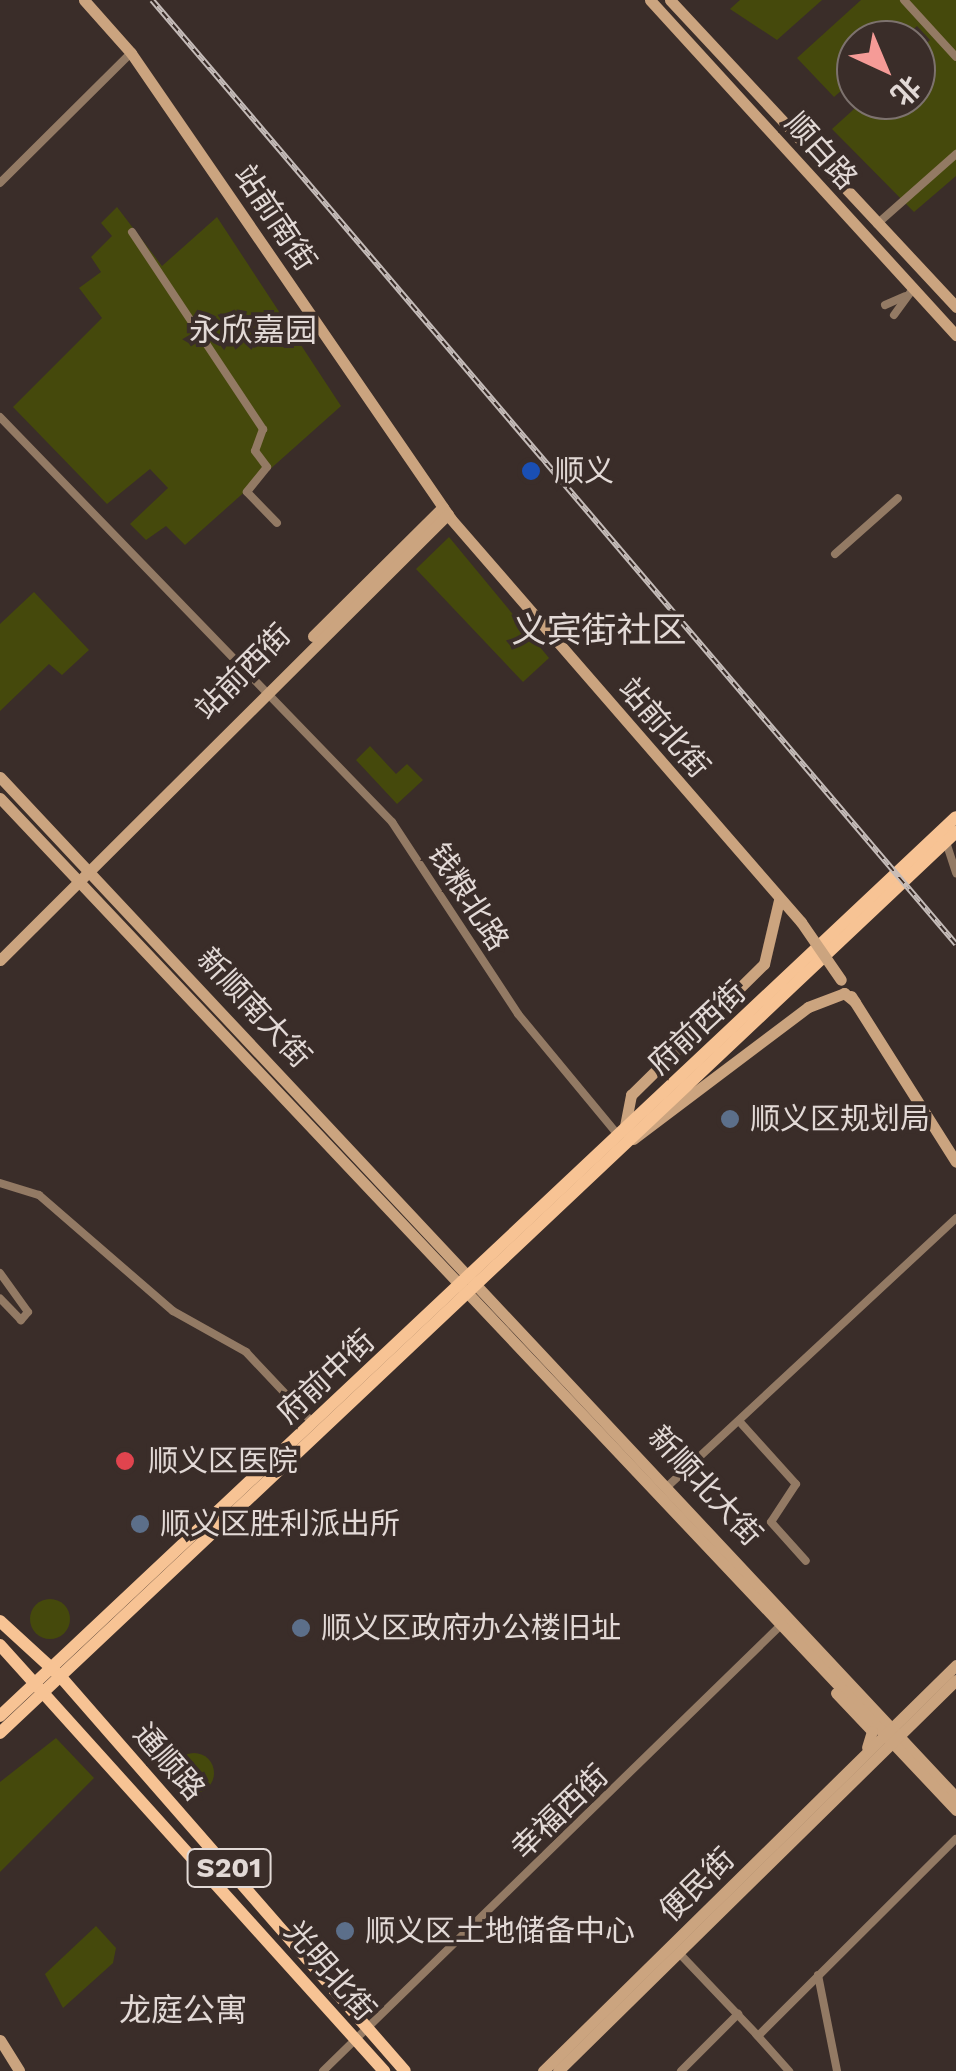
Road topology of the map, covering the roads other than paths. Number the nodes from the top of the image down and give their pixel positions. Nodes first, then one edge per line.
1 (84, 0) edge
2 (650, 0) edge
3 (670, 0) edge
4 (904, 0) edge
5 (131, 53) junction
6 (956, 58) edge
7 (956, 154) edge
8 (0, 183) edge
9 (877, 224) junction
10 (132, 232) dead end
11 (909, 293) junction
12 (885, 305) dead end
13 (956, 308) edge
14 (894, 315) dead end
15 (956, 335) edge
16 (0, 416) edge
17 (898, 498) dead end
18 (447, 514) junction
19 (277, 523) dead end
20 (835, 554) dead end
21 (265, 691) junction
22 (0, 777) edge
23 (0, 798) edge
24 (956, 817) edge
25 (951, 837) edge
26 (956, 873) edge
27 (82, 874) junction
28 (772, 889) junction
29 (0, 951) edge
30 (0, 960) edge
31 (855, 1002) junction
32 (625, 1135) junction
33 (956, 1162) edge
34 (0, 1183) edge
35 (956, 1218) edge
36 (0, 1273) edge
37 (476, 1279) junction
38 (465, 1290) junction
39 (0, 1298) edge
40 (739, 1421) junction
41 (313, 1424) junction
42 (669, 1485) junction
43 (806, 1561) dead end
44 (792, 1615) junction
45 (0, 1620) edge
46 (781, 1625) junction
47 (0, 1645) edge
48 (833, 1658) junction
49 (956, 1664) edge
50 (822, 1667) junction
51 (56, 1671) junction
52 (956, 1683) edge
53 (43, 1684) junction
54 (0, 1716) edge
55 (0, 1732) edge
56 (893, 1734) junction
57 (917, 1756) junction
58 (956, 1797) edge
59 (956, 1812) edge
60 (812, 1816) junction
61 (956, 1839) edge
62 (679, 1952) junction
63 (818, 1976) junction
64 (738, 2014) junction
65 (368, 2028) junction
66 (756, 2034) junction
67 (356, 2039) junction
68 (0, 2040) edge
69 (19, 2071) edge
70 (324, 2071) edge
71 (384, 2071) edge
72 (406, 2071) edge
73 (542, 2071) edge
74 (558, 2071) edge
75 (681, 2071) edge
76 (789, 2071) edge
77 (837, 2071) edge

1 - 5 main road, 站前南街
2 - 11 main road, 顺白路
3 - 9 main road, 顺白路
4 - 6 street
5 - 8 street
5 - 18 main road, 站前南街
7 - 9 street
9 - 13 main road, 顺白路
10 - 19 street
11 - 12 street
11 - 14 street
11 - 15 main road, 顺白路
16 - 21 street, 钱粮北路
17 - 20 street
18 - 21 main road, 站前西街
18 - 28 main road, 站前北街
21 - 27 main road, 站前西街
21 - 32 street, 钱粮北路
22 - 27 main road, 新顺南大街
23 - 27 main road, 新顺南大街
24 - 32 main road, 府前西街
25 - 26 street
25 - 32 main road, 府前西街
27 - 29 main road
27 - 30 main road
27 - 37 main road, 新顺南大街
27 - 38 main road, 新顺南大街
28 - 31 main road, 站前北街, bridge
28 - 32 main road
31 - 32 main road
31 - 33 main road
32 - 37 main road, 府前西街
34 - 41 street
35 - 40 street
36 - 39 street
37 - 38 main road, 府前中街
37 - 42 main road, 新顺北大街
38 - 41 main road, 府前中街
38 - 46 main road, 新顺北大街
38 - 51 main road, 府前中街
40 - 42 street
40 - 43 street
41 - 51 main road, 府前中街
42 - 44 main road, 新顺北大街
44 - 46 street, 幸福西街
44 - 48 main road, 新顺北大街
45 - 51 main road, S201
46 - 50 main road, 新顺北大街
46 - 65 street, 幸福西街
47 - 53 main road, S201
48 - 49 main road
48 - 56 main road, 新顺北大街
49 - 56 main road
50 - 56 main road, 新顺北大街
50 - 60 main road
51 - 53 main road, 府前中街
51 - 65 main road, 通顺路 / S201
52 - 56 main road
52 - 57 main road
53 - 54 main road
53 - 55 main road
53 - 67 main road, 光明北街 / S201
56 - 57 main road
56 - 59 main road
56 - 60 main road, 便民街
57 - 58 main road
59 - 60 main road
60 - 62 main road, 便民街
60 - 73 main road, 便民街
61 - 63 street
62 - 64 street
62 - 74 main road, 便民街
63 - 66 street
63 - 77 street
64 - 66 street
64 - 75 street
65 - 67 street, 幸福西街
65 - 72 main road, 通顺路 / S201
66 - 76 street
67 - 70 street, 幸福西街
67 - 71 main road, 光明北街 / S201
68 - 69 main road

